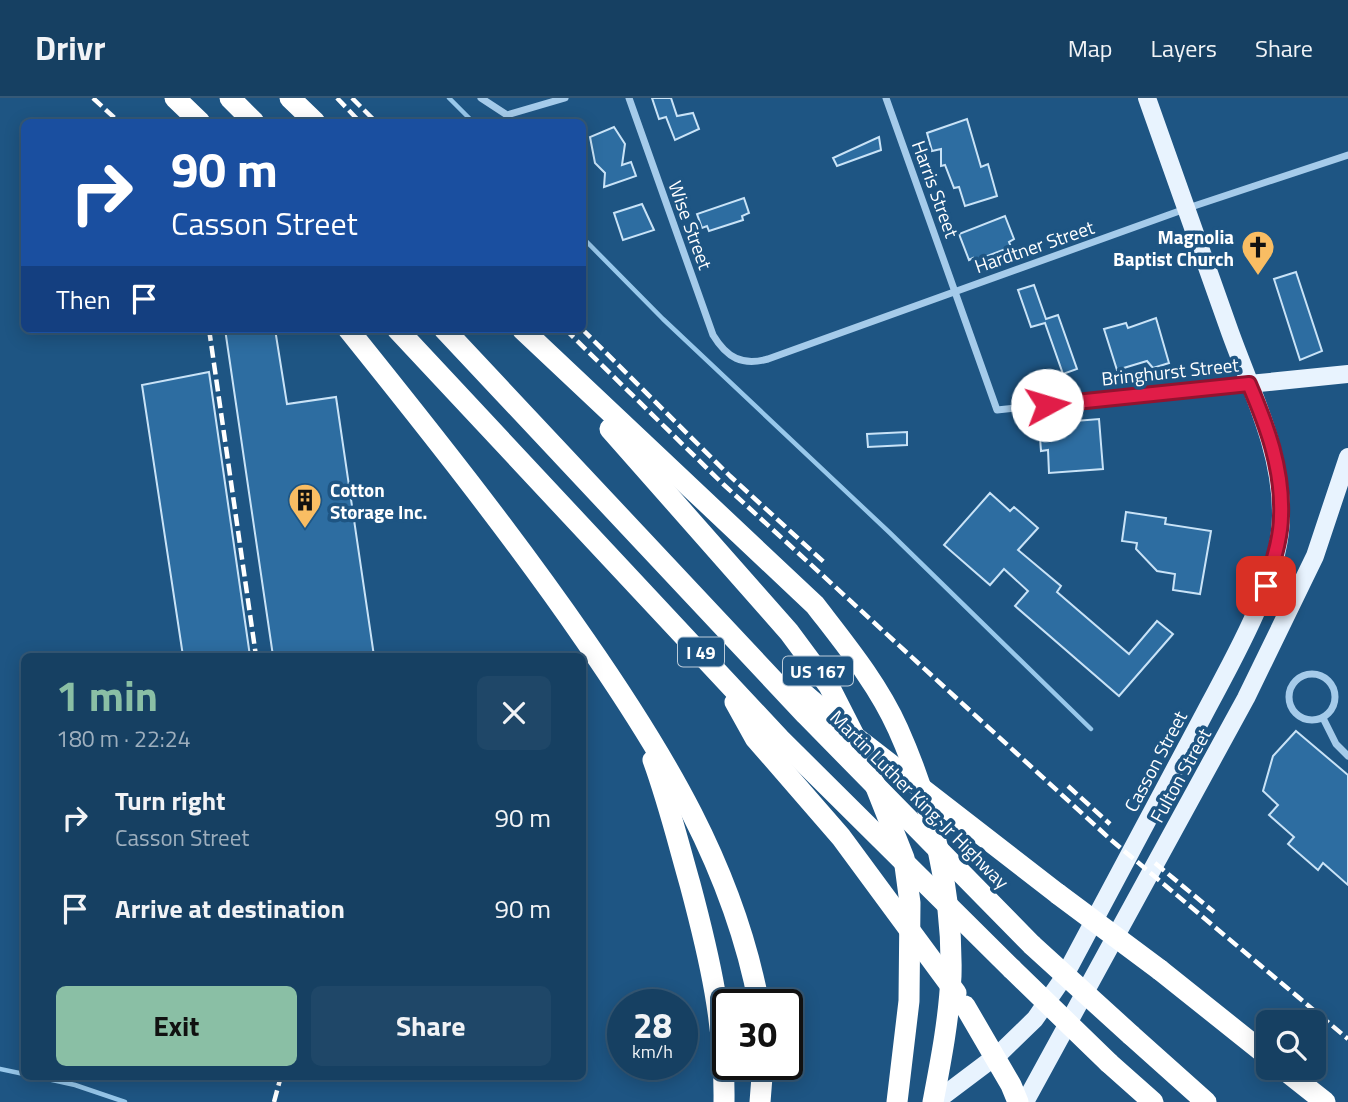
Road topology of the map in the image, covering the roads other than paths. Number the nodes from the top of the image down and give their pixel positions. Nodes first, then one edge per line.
1 (164, 98) edge
2 (175, 98) edge
3 (230, 98) edge
4 (290, 98) edge
5 (481, 98) edge
6 (565, 98) edge
7 (629, 98) edge
8 (886, 98) edge
9 (1147, 98) edge
10 (182, 119) edge
11 (197, 119) edge
12 (251, 119) edge
13 (312, 119) edge
14 (1348, 155) edge
15 (1185, 209) junction
16 (956, 290) junction
17 (351, 333) edge
18 (401, 333) edge
19 (448, 333) edge
20 (526, 333) edge
21 (526, 333) edge
22 (731, 358) joint
23 (1348, 374) edge
24 (1249, 384) junction
25 (997, 410) joint
26 (1348, 457) edge
27 (710, 612) junction
28 (714, 667) junction
29 (634, 709) junction
30 (1323, 718) junction
31 (1348, 756) edge
32 (756, 989) edge
33 (1256, 1047) edge
34 (762, 1080) edge
35 (1297, 1080) edge
36 (724, 1102) edge
37 (760, 1102) edge
38 (897, 1102) edge
39 (934, 1102) edge
40 (1018, 1102) edge
41 (1025, 1102) edge
42 (1153, 1102) edge
43 (1206, 1102) edge
44 (1325, 1102) edge

1 - 10 highway
2 - 11 highway
3 - 12 highway
4 - 13 highway
5 - 6 street
7 - 22 street, Wise Street
8 - 16 street, Harris Street
9 - 15 main road, Casson Street
14 - 15 street, Hardtner Street
15 - 16 street, Hardtner Street
15 - 24 main road, Casson Street
16 - 22 street, Hardtner Street
16 - 25 street, Harris Street
17 - 29 highway
18 - 28 highway, I 49
19 - 27 highway, Martin Luther King, Jr Highway / I 49
20 - 38 highway, US 167, bridge
21 - 39 highway, bridge
23 - 24 main road, Bringhurst Street
24 - 25 street, Bringhurst Street
24 - 39 main road, Casson Street
26 - 41 main road, Fulton Street
27 - 33 highway, bridge
27 - 43 highway, Martin Luther King, Jr Highway / I 49, bridge
28 - 40 highway, bridge
28 - 42 highway, I 49, bridge
29 - 32 highway
29 - 36 highway
30 - 30 street
30 - 31 street
34 - 37 highway
35 - 44 highway

